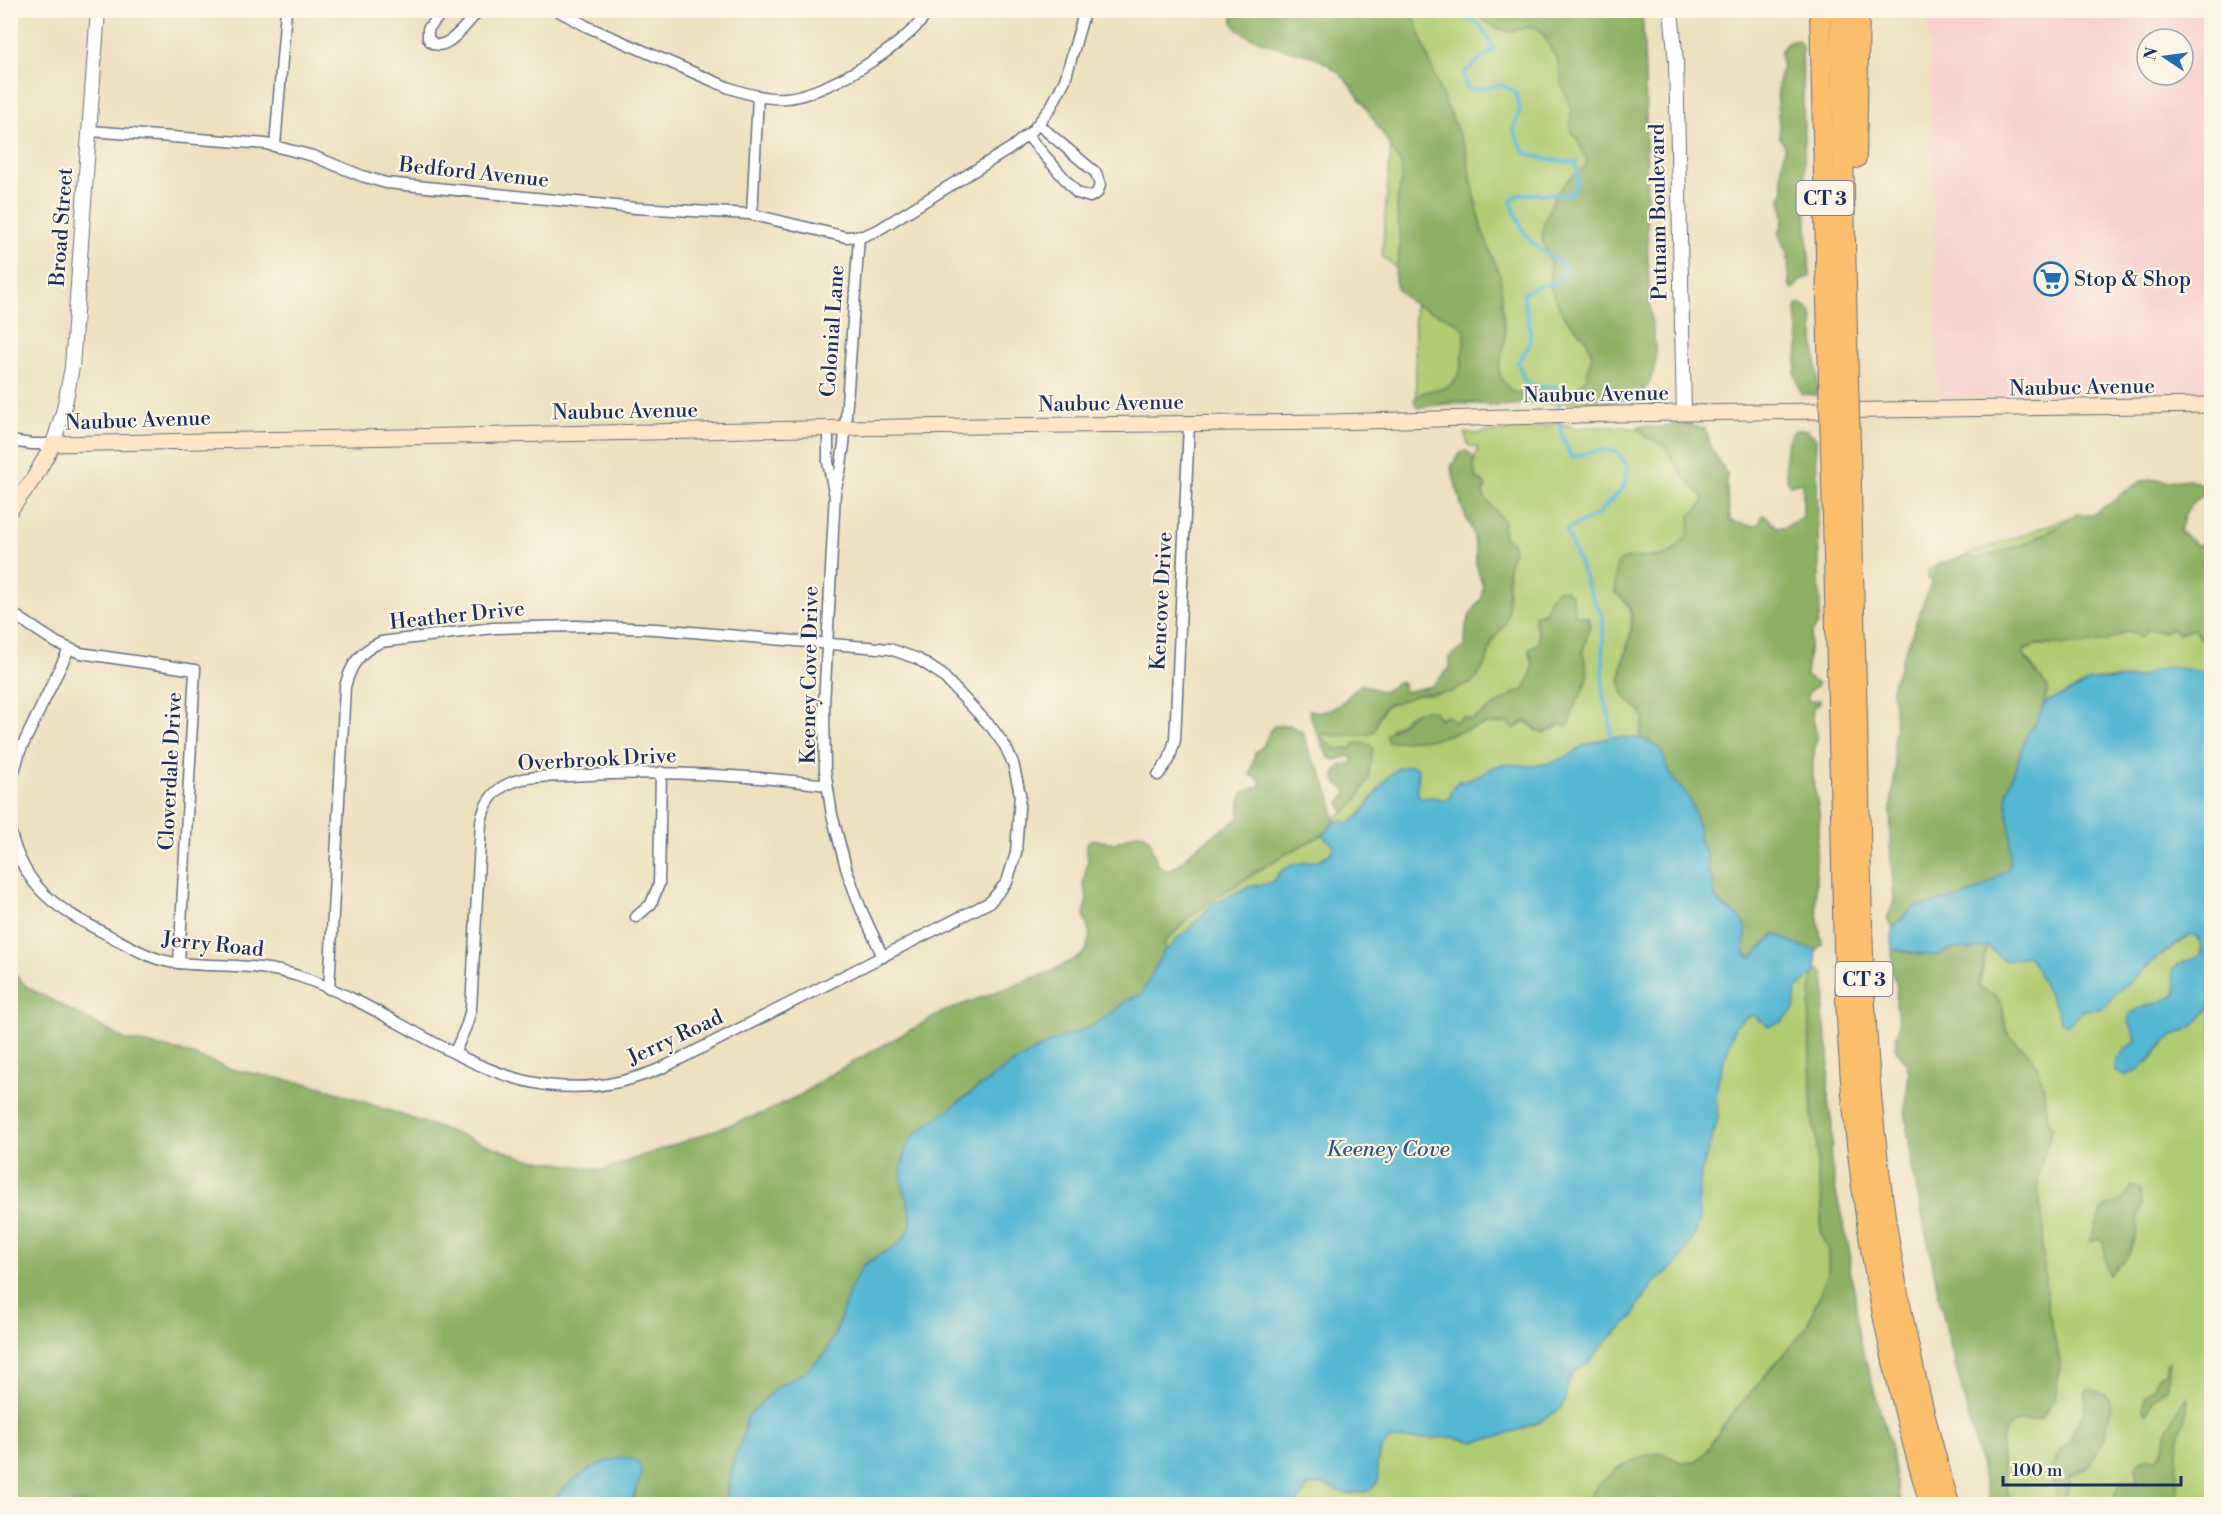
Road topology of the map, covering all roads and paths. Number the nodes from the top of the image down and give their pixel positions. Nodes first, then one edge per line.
1 (98, 10) edge
2 (286, 10) edge
3 (444, 10) edge
4 (480, 10) edge
5 (557, 10) edge
6 (929, 10) edge
7 (1084, 10) edge
8 (1671, 10) edge
9 (1840, 10) edge
10 (1859, 10) edge
11 (1820, 12) edge
12 (758, 96) junction
13 (1038, 124) junction
14 (90, 131) junction
15 (1027, 135) junction
16 (275, 146) junction
17 (752, 214) junction
18 (1845, 235) junction
19 (859, 237) junction
20 (1839, 380) junction
21 (2211, 405) edge
22 (1684, 413) junction
23 (1189, 424) junction
24 (828, 428) junction
25 (845, 428) junction
26 (10, 441) edge
27 (53, 444) junction
28 (1840, 445) junction
29 (835, 492) junction
30 (10, 510) edge
31 (10, 612) edge
32 (827, 643) junction
33 (69, 649) junction
34 (661, 772) junction
35 (1158, 775) dead end
36 (10, 785) edge
37 (827, 785) junction
38 (10, 830) edge
39 (636, 918) dead end
40 (883, 957) junction
41 (179, 963) junction
42 (329, 989) junction
43 (455, 1052) junction
44 (1930, 1504) edge
45 (1949, 1504) edge

1 - 14 street, Broad Street
2 - 16 street
3 - 4 street
5 - 12 street
6 - 12 street
7 - 13 street
8 - 22 street, Putnam Boulevard
9 - 18 highway, CT 3
10 - 18 highway
11 - 20 highway, CT 3
12 - 17 street
13 - 15 street
13 - 15 street
14 - 16 street, Bedford Avenue
14 - 27 street, Broad Street
15 - 19 street
16 - 17 street, Bedford Avenue
17 - 19 street, Bedford Avenue
18 - 20 highway, CT 3
19 - 25 street, Colonial Lane
20 - 28 highway, CT 3, bridge
21 - 22 main road, Naubuc Avenue
22 - 23 main road, Naubuc Avenue
23 - 25 main road, Naubuc Avenue
23 - 35 street, Kencove Drive
24 - 25 main road, Naubuc Avenue
24 - 27 main road, Naubuc Avenue
24 - 29 street, Keeney Cove Drive
25 - 29 street, Keeney Cove Drive
26 - 27 street, Naubuc Avenue
27 - 30 main road
28 - 44 highway, CT 3
28 - 45 highway, CT 3
29 - 32 street, Keeney Cove Drive
31 - 33 street, Cloverdale Drive
32 - 37 street, Keeney Cove Drive
32 - 40 street, Jerry Road
32 - 42 street, Heather Drive
33 - 36 street
33 - 41 street, Cloverdale Drive
34 - 37 street, Overbrook Drive
34 - 39 street
34 - 43 street, Overbrook Drive
37 - 40 street, Keeney Cove Drive
38 - 41 street, Jerry Road
40 - 43 street, Jerry Road
41 - 42 street, Jerry Road
42 - 43 street, Jerry Road

